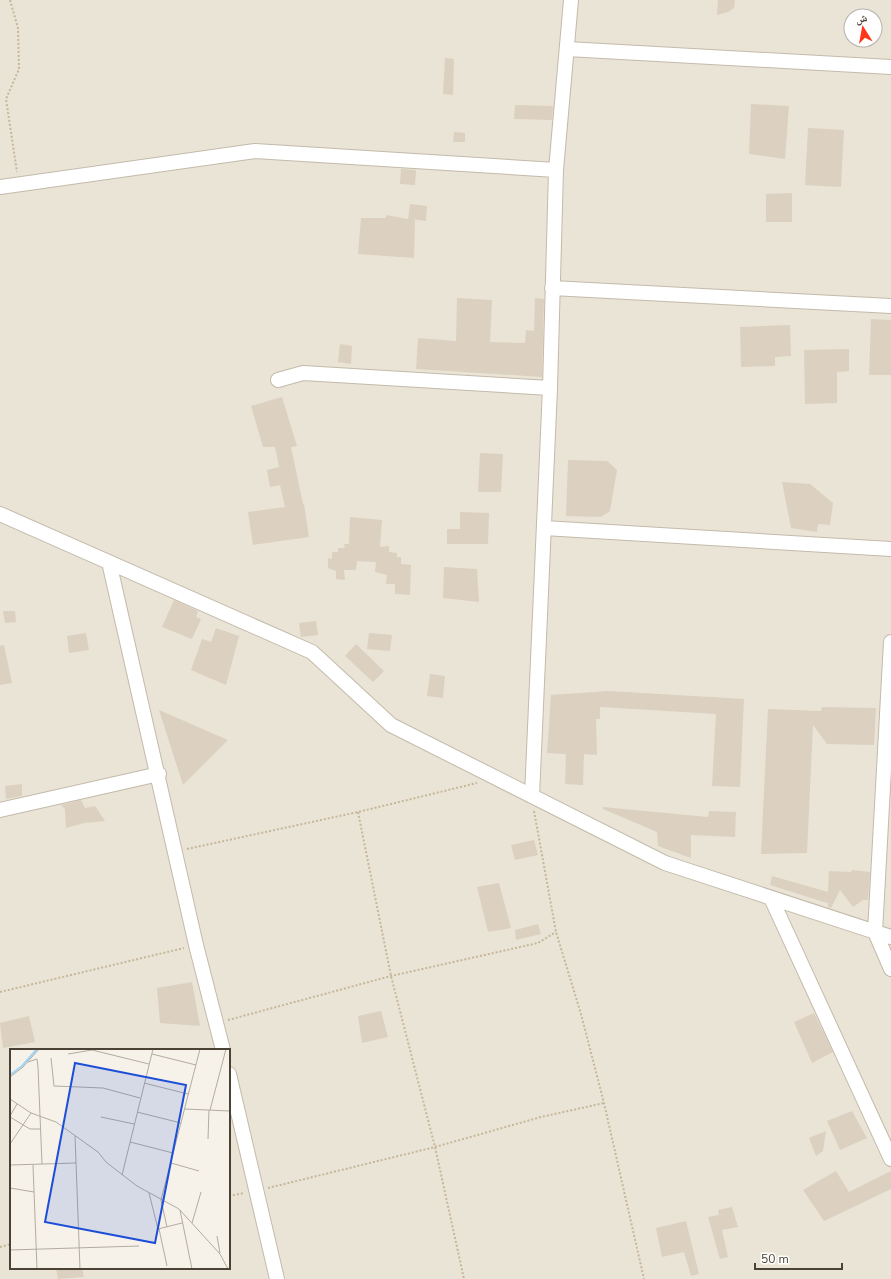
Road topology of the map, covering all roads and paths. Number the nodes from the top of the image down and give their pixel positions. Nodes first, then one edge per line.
1 (10, 0) edge
2 (571, 0) edge
3 (567, 49) junction
4 (891, 67) edge
5 (556, 170) junction
6 (20, 185) junction
7 (0, 187) edge
8 (552, 288) junction
9 (891, 306) edge
10 (278, 380) dead end
11 (550, 388) junction
12 (0, 514) edge
13 (544, 528) junction
14 (891, 549) edge
15 (109, 562) junction
16 (891, 642) edge
17 (158, 774) junction
18 (496, 778) junction
19 (532, 796) junction
20 (0, 810) edge
21 (358, 812) junction
22 (176, 851) junction
23 (771, 898) junction
24 (556, 932) junction
25 (875, 932) junction
26 (891, 937) edge
27 (196, 945) junction
28 (891, 969) edge
29 (391, 976) junction
30 (0, 992) edge
31 (217, 1023) junction
32 (223, 1049) edge
33 (230, 1078) edge
34 (604, 1103) junction
35 (435, 1147) junction
36 (891, 1159) edge
37 (256, 1190) junction
38 (230, 1196) edge
39 (10, 1244) edge
40 (0, 1247) edge
41 (277, 1279) edge
42 (464, 1279) edge
43 (644, 1279) edge

1 - 6 path
2 - 3 street
3 - 4 street
3 - 5 street
5 - 6 street
5 - 8 street
6 - 7 street
8 - 9 street
8 - 11 street
10 - 11 street
11 - 13 street
12 - 15 street
13 - 14 street
13 - 19 street
15 - 17 street
15 - 18 street
16 - 25 street
17 - 20 street
17 - 22 street
18 - 19 street
18 - 21 path
19 - 23 street
19 - 24 path
21 - 22 path
21 - 29 path
22 - 27 street
23 - 25 street
23 - 36 street
24 - 29 path
24 - 34 path
25 - 26 street
25 - 28 street
27 - 30 path
27 - 31 street
29 - 31 path
29 - 35 path
31 - 32 street
33 - 37 street
34 - 35 path
34 - 43 path
35 - 37 path
35 - 42 path
37 - 38 path
37 - 41 street
39 - 40 path

